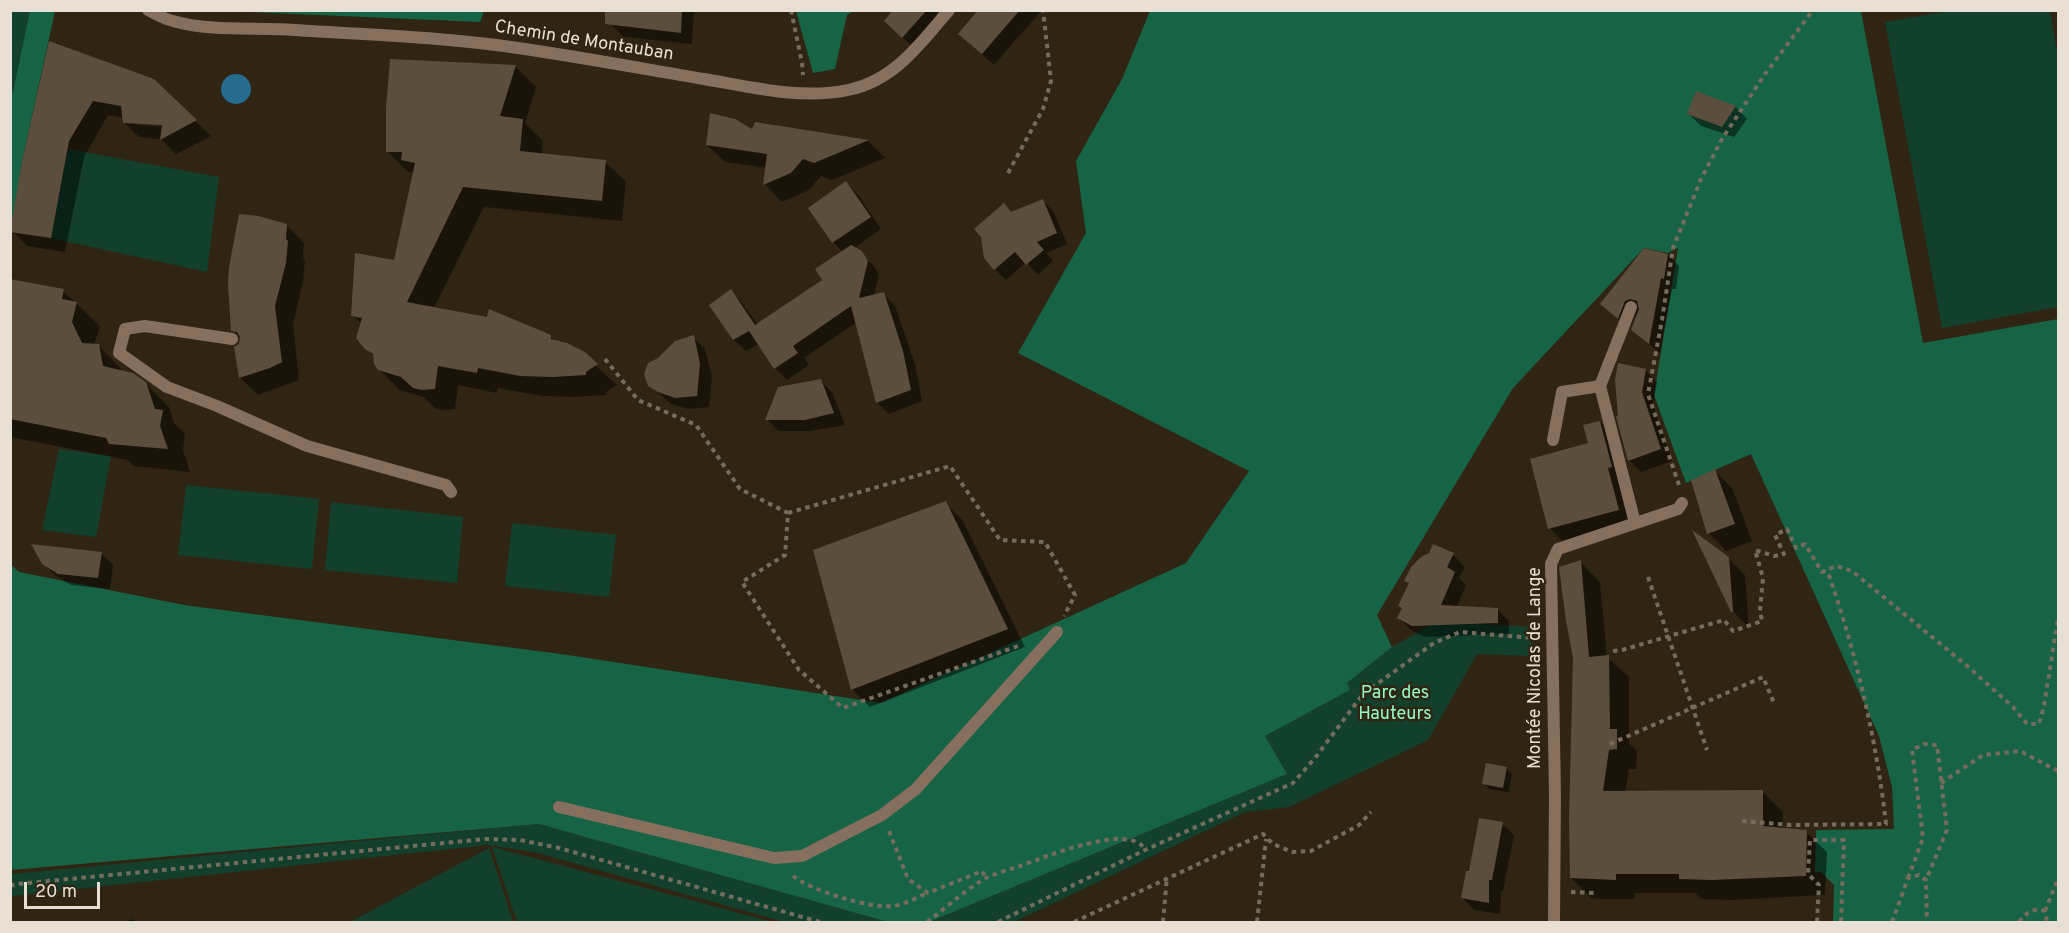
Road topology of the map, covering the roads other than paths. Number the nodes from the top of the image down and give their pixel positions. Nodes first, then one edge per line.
1 (148, 10) edge
2 (950, 10) edge
3 (1631, 307) dead end
4 (232, 339) dead end
5 (1600, 386) junction
6 (1553, 440) dead end
7 (451, 492) dead end
8 (1682, 503) road end
9 (1635, 523) junction
10 (1057, 632) road end
11 (560, 807) dead end
12 (1554, 922) edge

1 - 2 street, Chemin de Montauban
3 - 5 street
4 - 7 street
5 - 6 street
5 - 9 street
8 - 9 street, Montée Nicolas de Lange
9 - 12 street, Montée Nicolas de Lange
10 - 11 street

